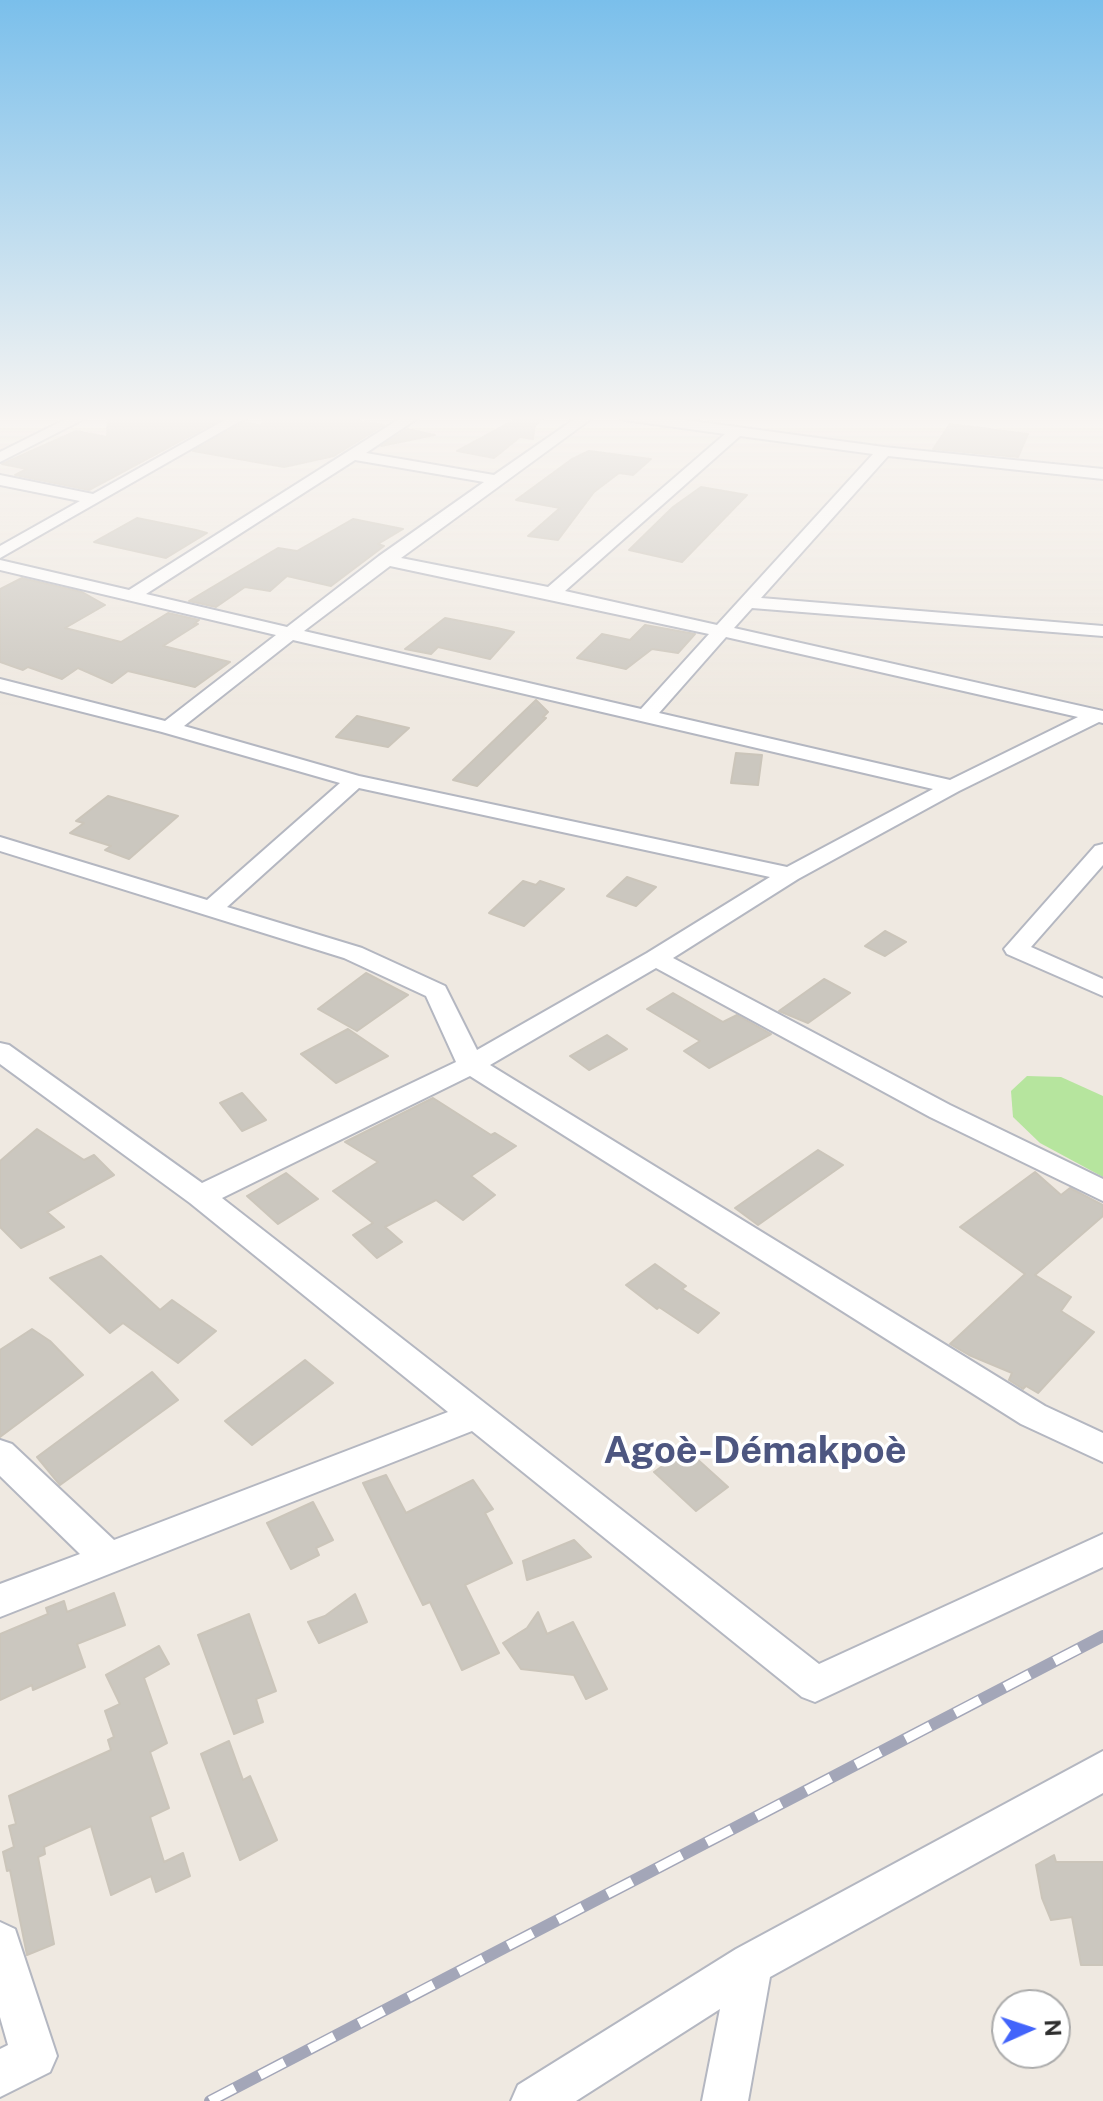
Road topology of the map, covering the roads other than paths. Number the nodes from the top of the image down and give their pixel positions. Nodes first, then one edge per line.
1 (67, 514) edge
2 (260, 514) edge
3 (449, 514) edge
4 (642, 514) edge
5 (827, 514) edge
6 (0, 553) edge
7 (385, 560) junction
8 (0, 565) edge
9 (552, 593) junction
10 (130, 597) junction
11 (748, 602) junction
12 (721, 631) junction
13 (1103, 631) edge
14 (286, 635) junction
15 (0, 685) edge
16 (33, 692) junction
17 (0, 704) edge
18 (646, 715) junction
19 (1100, 716) edge
20 (169, 728) junction
21 (355, 781) junction
22 (952, 787) junction
23 (0, 844) edge
24 (1103, 851) edge
25 (790, 874) junction
26 (210, 910) junction
27 (656, 958) junction
28 (1103, 988) edge
29 (0, 1051) edge
30 (471, 1065) junction
31 (1103, 1191) edge
32 (200, 1196) junction
33 (478, 1414) junction
34 (1103, 1448) edge
35 (0, 1454) edge
36 (1103, 1550) edge
37 (107, 1557) junction
38 (0, 1601) edge
39 (1103, 1771) edge
40 (0, 1944) edge
41 (751, 1964) junction
42 (0, 2074) edge
43 (534, 2101) edge
44 (725, 2101) edge

1 - 6 street
2 - 10 street
3 - 7 street
4 - 9 street
5 - 11 street
7 - 9 street
7 - 14 street
8 - 10 street
9 - 12 street
10 - 14 street
11 - 12 street
11 - 13 street
12 - 18 street
12 - 19 street
14 - 18 street
14 - 20 street
15 - 16 street
16 - 17 street
16 - 20 street
18 - 22 street
19 - 22 street
20 - 21 street
21 - 25 street
21 - 26 street
22 - 25 street
23 - 26 street
24 - 28 street
25 - 27 street
26 - 30 street
27 - 30 street
27 - 31 street
29 - 32 street
30 - 32 street
30 - 34 street
32 - 33 street
33 - 36 street
33 - 37 street
35 - 37 street
37 - 38 street
39 - 41 street
40 - 42 street
41 - 43 street
41 - 44 street

